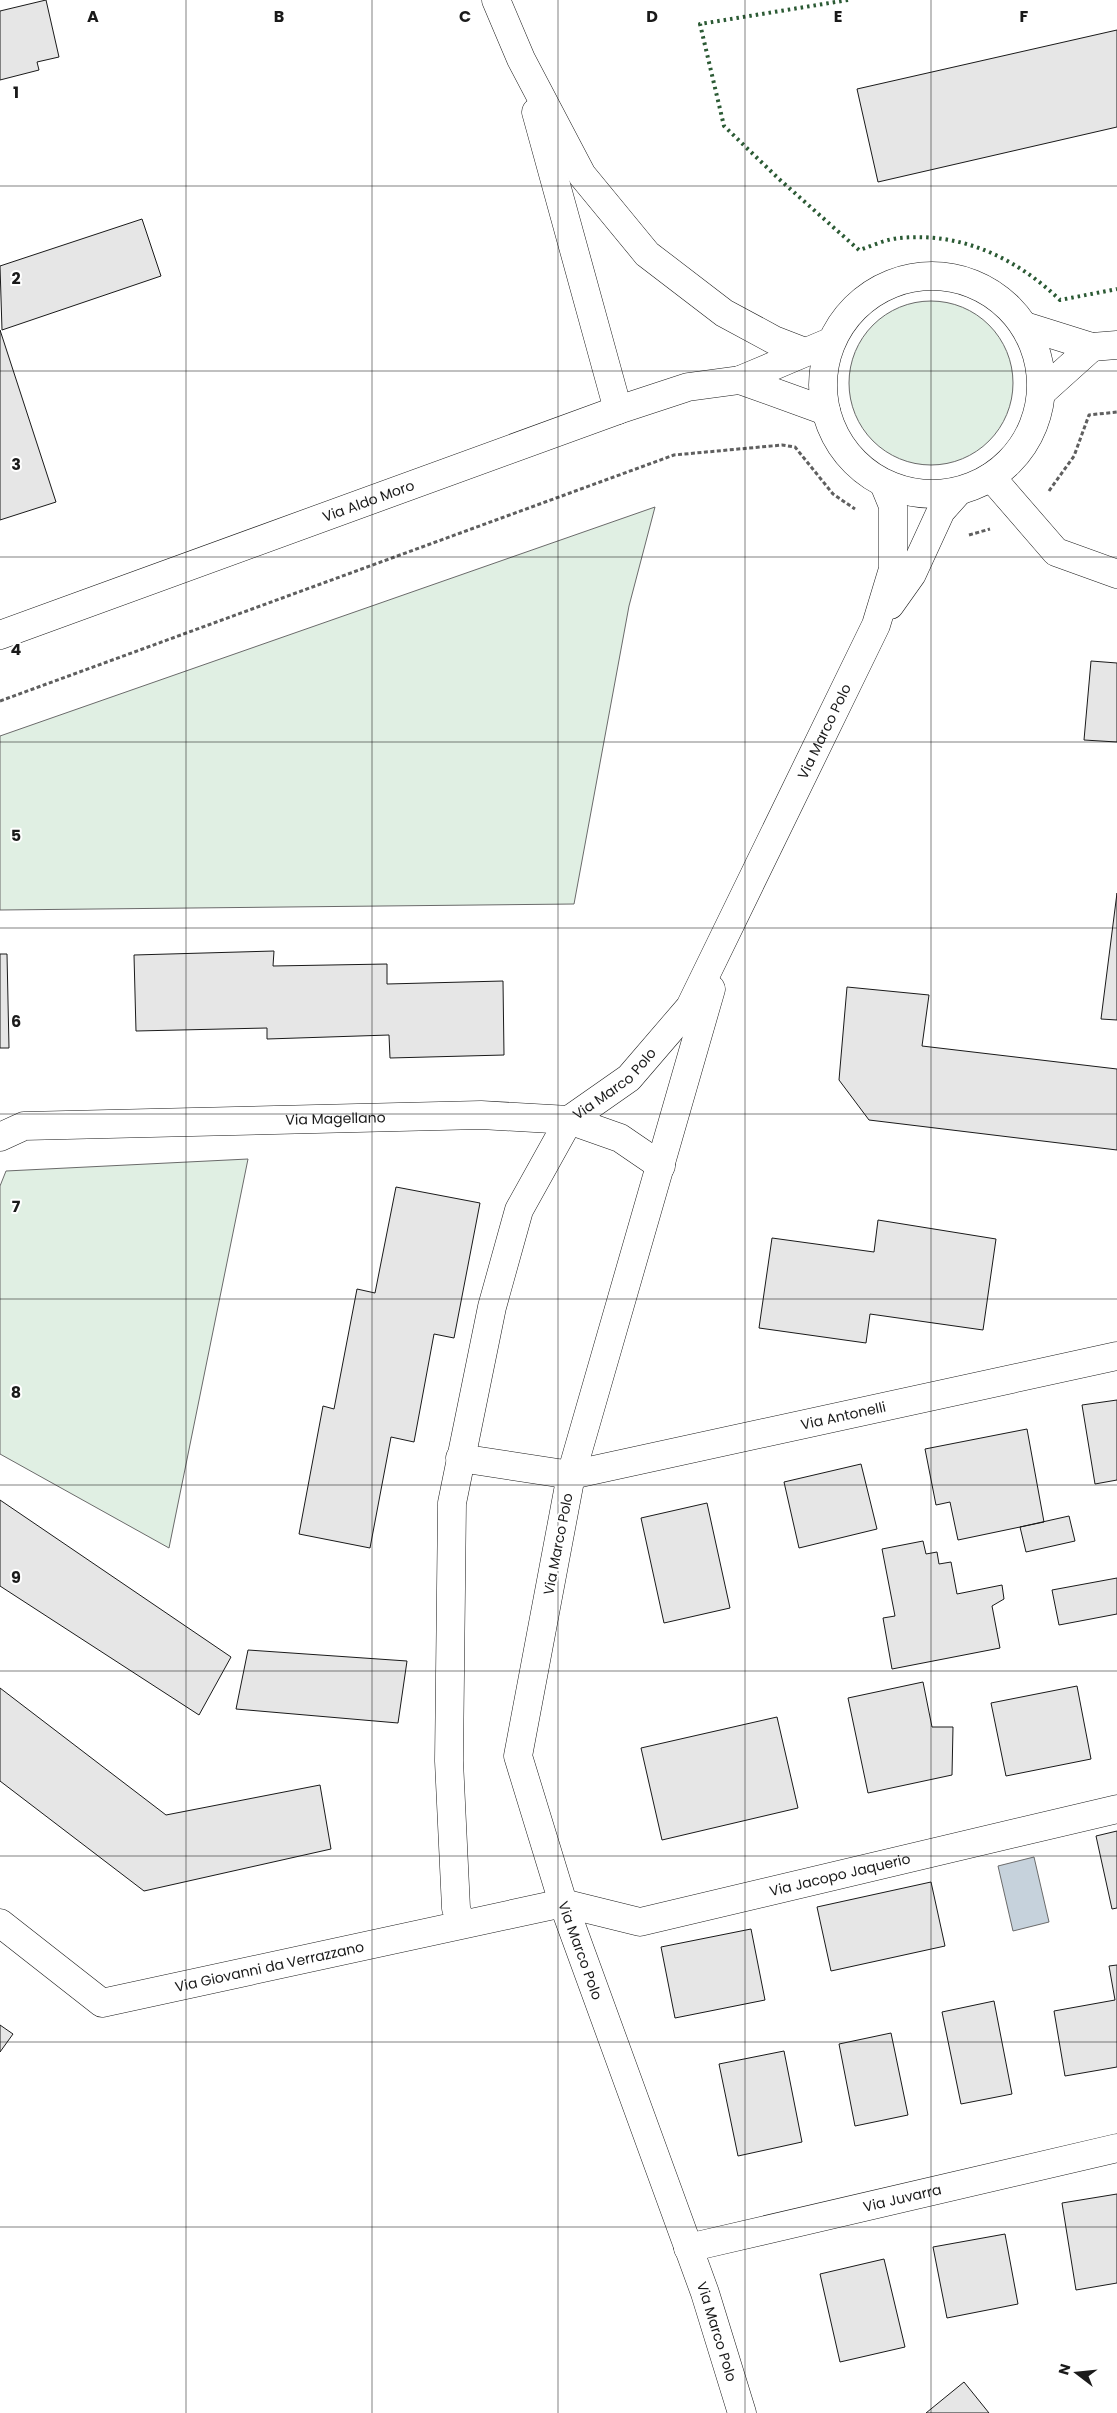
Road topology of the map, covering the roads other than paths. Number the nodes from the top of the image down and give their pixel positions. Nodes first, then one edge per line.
1 (496, 0) edge
2 (521, 60) junction
3 (1025, 326) junction
4 (830, 342) junction
5 (1105, 346) edge
6 (806, 352) junction
7 (740, 380) junction
8 (1042, 392) junction
9 (618, 410) junction
10 (826, 412) junction
11 (992, 477) junction
12 (884, 484) junction
13 (958, 492) junction
14 (1117, 574) edge
15 (876, 625) junction
16 (0, 635) edge
17 (731, 919) junction
18 (569, 1120) junction
19 (0, 1137) edge
20 (661, 1166) junction
21 (1117, 1356) edge
22 (460, 1458) junction
23 (571, 1475) junction
24 (1117, 1809) edge
25 (563, 1903) junction
26 (0, 1923) edge
27 (461, 1924) junction
28 (1117, 2148) edge
29 (688, 2248) junction
30 (742, 2413) edge

1 - 2 street
2 - 6 street
2 - 9 street
3 - 4 street
3 - 5 street
3 - 8 street
4 - 6 street, Via Aldo Moro
4 - 10 street
5 - 8 street
6 - 7 street, Via Aldo Moro
7 - 9 street, Via Aldo Moro
7 - 10 street, Via Aldo Moro
8 - 11 street
9 - 16 street, Via Aldo Moro
10 - 12 street
11 - 13 street
11 - 14 street
12 - 13 street
12 - 15 street, Via Marco Polo
13 - 15 street, Via Marco Polo
15 - 17 street, Via Marco Polo
17 - 18 street, Via Marco Polo
17 - 20 street, Via Marco Polo
18 - 19 street, Via Magellano
18 - 20 street, Via Magellano
18 - 22 street, Via Marco Polo
20 - 23 street, Via Marco Polo
21 - 23 street, Via Antonelli
22 - 23 street, Via Marco Polo
22 - 27 street, Via Marco Polo
23 - 25 street, Via Marco Polo
24 - 25 street, Via Jacopo Jaquerio
25 - 27 street, Via Giovanni da Verrazzano
25 - 29 street, Via Marco Polo
26 - 27 street, Via Giovanni da Verrazzano
28 - 29 street, Via Juvarra
29 - 30 street, Via Marco Polo

